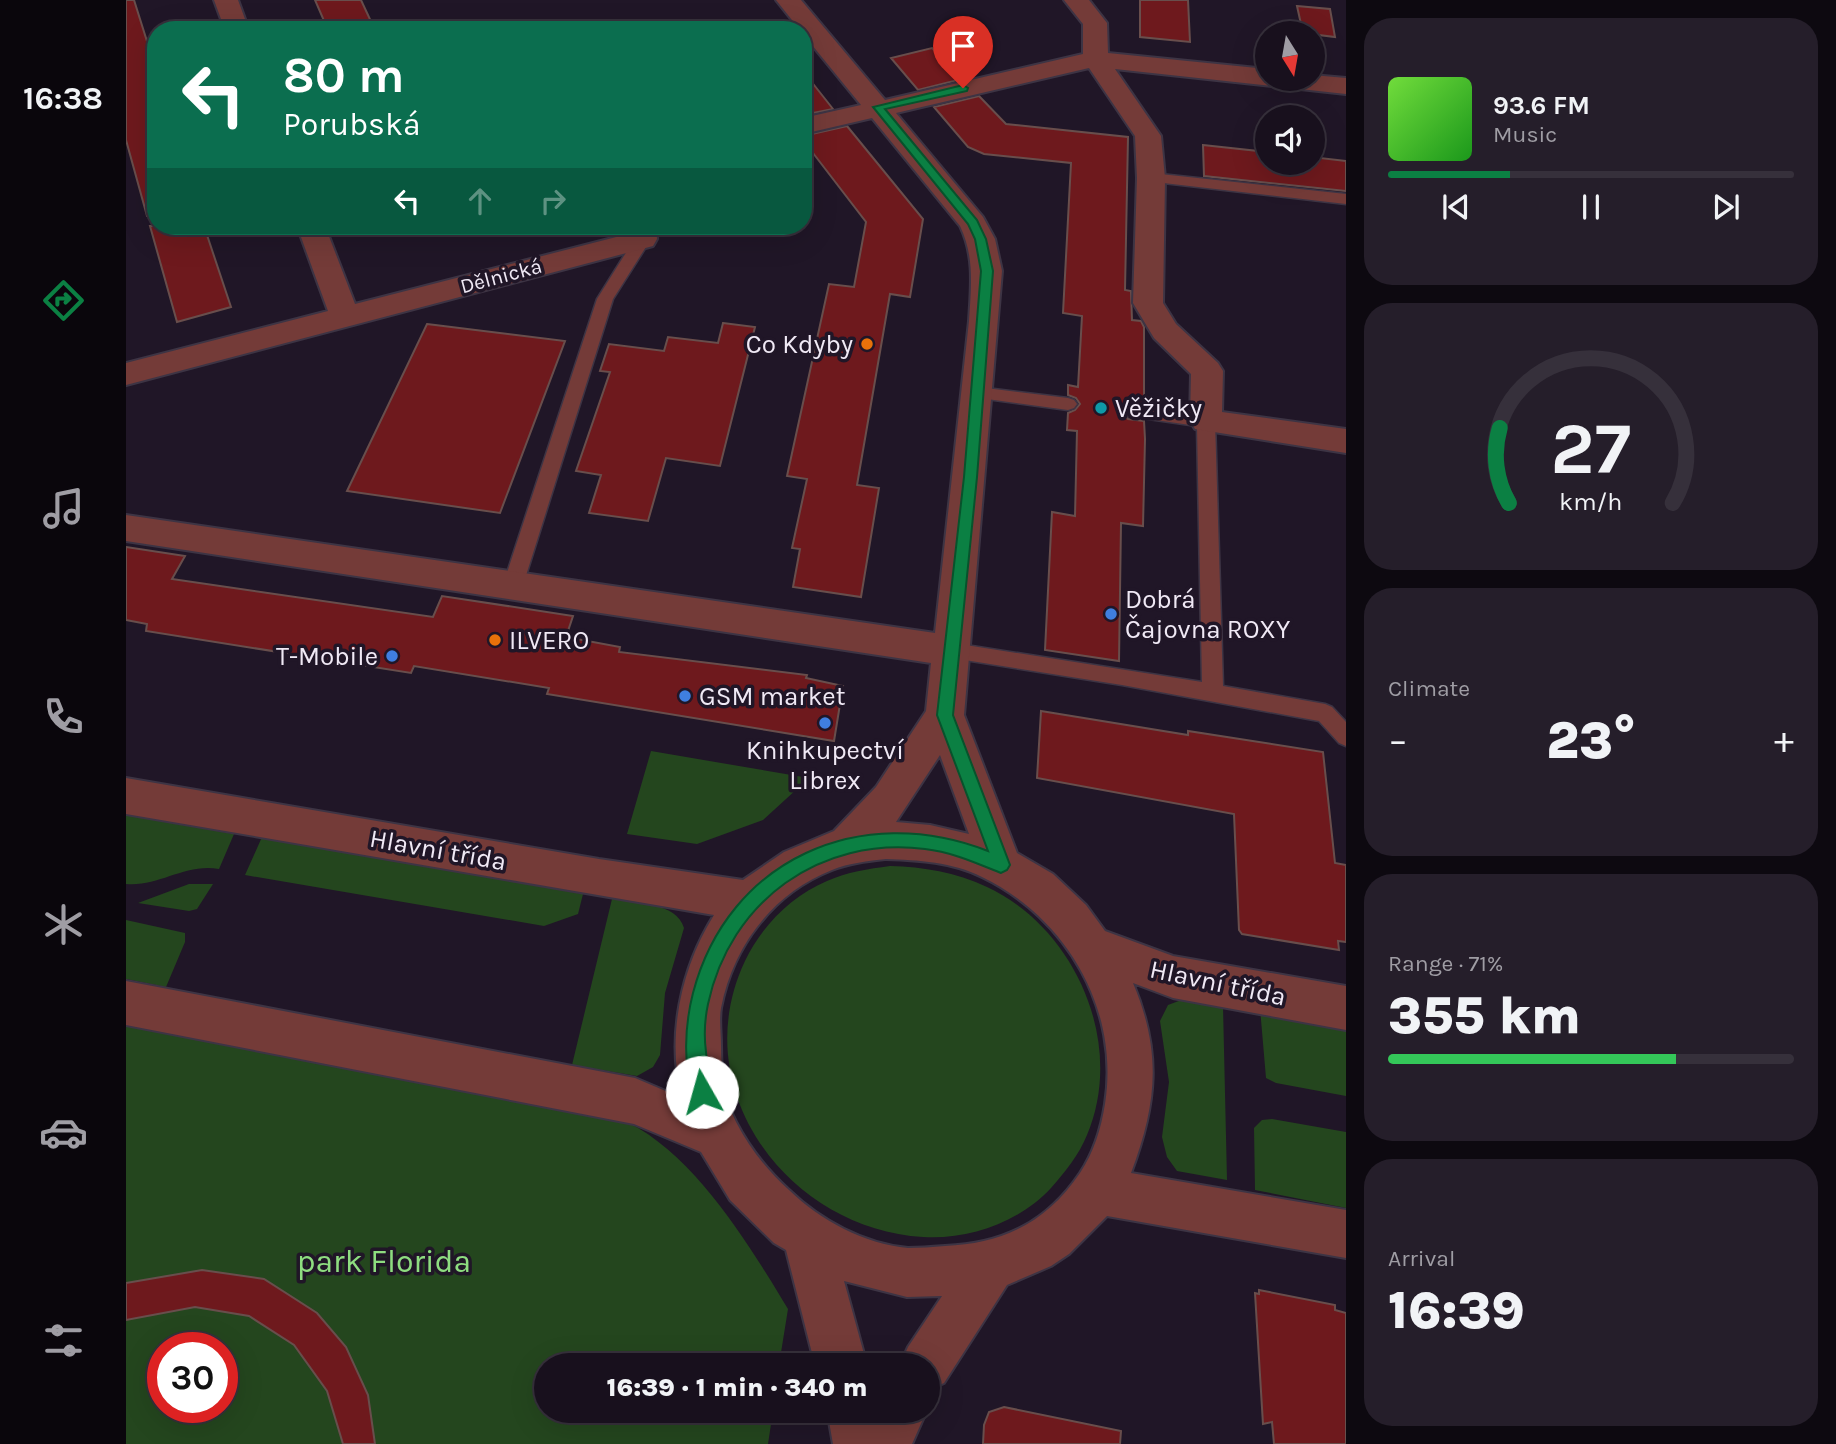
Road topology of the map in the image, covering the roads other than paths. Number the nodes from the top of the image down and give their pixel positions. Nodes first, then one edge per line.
1 (226, 0) edge
2 (788, 0) edge
3 (1076, 0) edge
4 (1098, 12) edge
5 (234, 21) edge
6 (806, 21) edge
7 (812, 29) edge
8 (1096, 59) junction
9 (1255, 76) edge
10 (1325, 84) edge
11 (1346, 86) edge
12 (878, 107) junction
13 (812, 124) edge
14 (1151, 178) junction
15 (1346, 199) edge
16 (314, 235) edge
17 (632, 235) edge
18 (641, 235) edge
19 (345, 316) junction
20 (126, 374) edge
21 (978, 393) junction
22 (1068, 404) dead end
23 (1134, 412) dead end
24 (1206, 421) junction
25 (1346, 441) edge
26 (126, 528) edge
27 (513, 585) junction
28 (953, 651) junction
29 (1213, 693) junction
30 (945, 715) junction
31 (1346, 737) edge
32 (126, 796) edge
33 (848, 845) junction
34 (1001, 865) junction
35 (750, 901) junction
36 (1093, 947) junction
37 (126, 1003) edge
38 (1346, 1008) edge
39 (716, 1135) junction
40 (1098, 1191) junction
41 (1346, 1234) edge
42 (808, 1240) junction
43 (990, 1267) junction
44 (838, 1353) edge
45 (934, 1353) edge
46 (856, 1423) edge
47 (894, 1423) edge
48 (860, 1444) edge
49 (884, 1444) edge

1 - 5 street
2 - 6 street
3 - 4 street
4 - 8 street
7 - 12 street
8 - 9 street
8 - 12 street
8 - 14 street
10 - 11 street
12 - 13 street
12 - 21 street
14 - 15 lane
14 - 24 street
16 - 19 street
17 - 19 street, Dělnická
18 - 27 lane
19 - 20 street, Dělnická
21 - 22 lane
21 - 28 street
23 - 24 lane
24 - 25 street
24 - 29 lane
26 - 27 street
27 - 28 street
28 - 29 lane
28 - 30 street
29 - 31 lane
30 - 33 street
30 - 34 street
32 - 35 street, Hlavní třída
33 - 34 street
33 - 35 street
34 - 36 street
35 - 39 street
36 - 38 street, Hlavní třída
36 - 40 street
37 - 39 street
39 - 42 street
40 - 41 street
40 - 43 street
42 - 43 street
42 - 44 street
43 - 45 street
46 - 48 street
47 - 49 street

